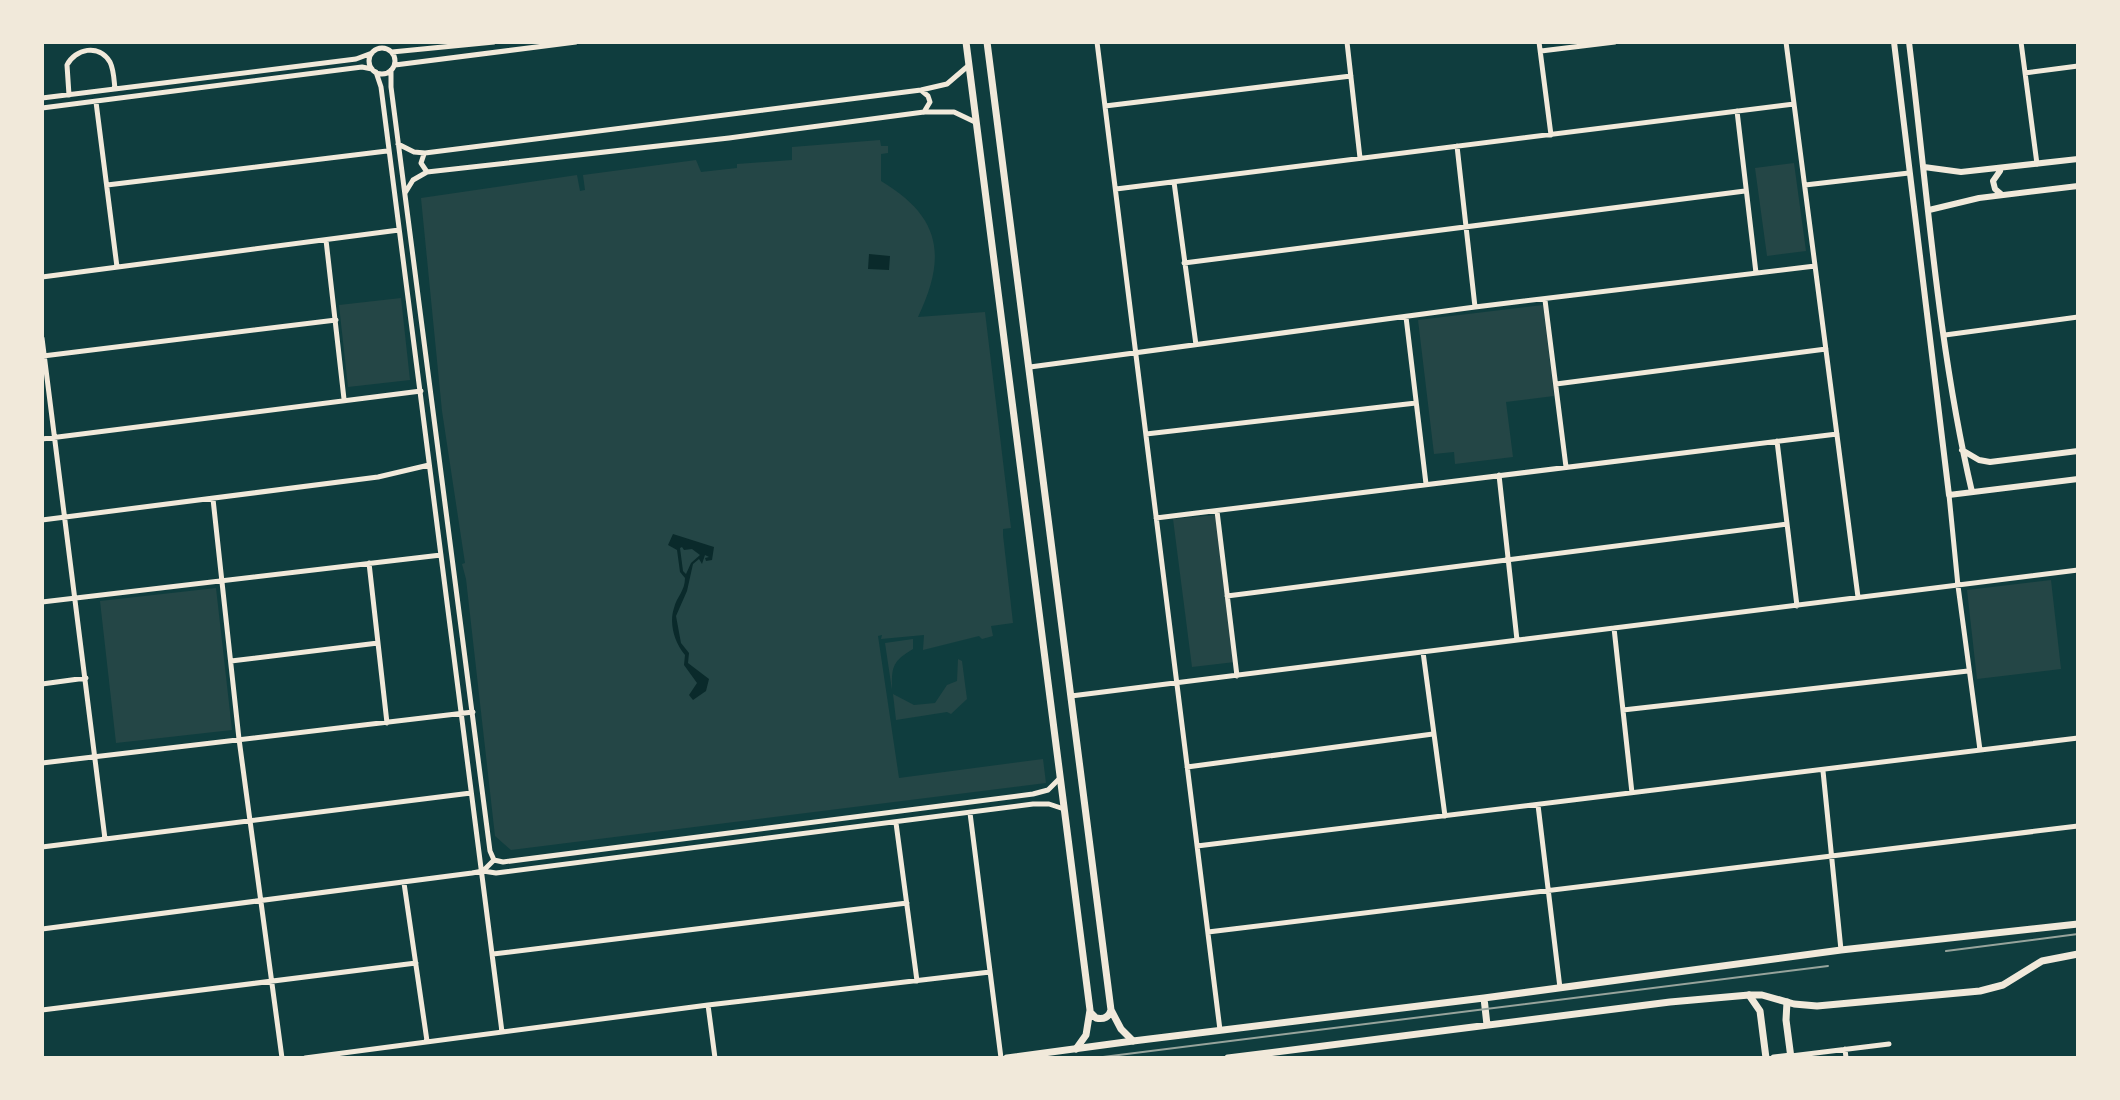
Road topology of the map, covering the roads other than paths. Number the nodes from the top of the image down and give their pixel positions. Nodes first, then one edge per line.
1 (376, 42) edge
2 (389, 42) edge
3 (494, 42) edge
4 (576, 42) edge
5 (966, 42) edge
6 (987, 42) edge
7 (1097, 42) edge
8 (1347, 42) edge
9 (1539, 42) edge
10 (1615, 42) edge
11 (1786, 42) edge
12 (1894, 42) edge
13 (1909, 42) edge
14 (2021, 42) edge
15 (391, 51) junction
16 (1540, 51) junction
17 (373, 52) junction
18 (969, 65) junction
19 (2078, 66) edge
20 (393, 68) junction
21 (374, 71) junction
22 (2025, 73) junction
23 (1351, 76) junction
24 (115, 89) junction
25 (921, 90) junction
26 (69, 95) junction
27 (42, 98) edge
28 (96, 102) junction
29 (1794, 104) junction
30 (1105, 106) junction
31 (42, 108) edge
32 (1737, 111) junction
33 (924, 112) junction
34 (975, 122) junction
35 (1551, 135) junction
36 (398, 144) junction
37 (1457, 146) junction
38 (387, 151) junction
39 (425, 153) junction
40 (1360, 158) junction
41 (2078, 159) edge
42 (2037, 164) junction
43 (1924, 167) junction
44 (2003, 169) junction
45 (427, 172) junction
46 (1909, 173) junction
47 (1174, 182) junction
48 (107, 185) junction
49 (1805, 185) junction
50 (2078, 186) edge
51 (1116, 189) junction
52 (1745, 191) junction
53 (404, 193) junction
54 (2005, 195) junction
55 (1929, 210) junction
56 (1465, 227) junction
57 (399, 230) junction
58 (326, 240) junction
59 (1184, 263) junction
60 (1815, 266) junction
61 (117, 267) junction
62 (1756, 274) junction
63 (42, 277) edge
64 (1545, 300) junction
65 (1475, 307) junction
66 (1406, 317) junction
67 (2078, 317) edge
68 (336, 320) junction
69 (1945, 335) junction
70 (42, 338) edge
71 (1196, 345) junction
72 (1826, 349) junction
73 (1136, 352) junction
74 (43, 356) edge
75 (1030, 367) junction
76 (1556, 384) junction
77 (421, 391) junction
78 (344, 399) junction
79 (1416, 403) junction
80 (1146, 434) junction
81 (1837, 434) junction
82 (55, 438) junction
83 (42, 439) edge
84 (1777, 441) junction
85 (1962, 450) junction
86 (2078, 451) edge
87 (429, 465) junction
88 (1566, 467) junction
89 (1499, 475) junction
90 (2078, 479) edge
91 (1426, 484) junction
92 (1972, 492) junction
93 (1949, 495) junction
94 (213, 499) junction
95 (1217, 510) junction
96 (65, 516) junction
97 (1156, 518) junction
98 (42, 520) edge
99 (1787, 524) junction
100 (441, 555) junction
101 (1508, 559) junction
102 (369, 563) junction
103 (2078, 570) edge
104 (223, 581) junction
105 (1958, 586) junction
106 (1227, 596) junction
107 (1858, 597) junction
108 (76, 598) junction
109 (42, 602) edge
110 (1797, 606) junction
111 (1614, 628) junction
112 (1517, 640) junction
113 (378, 643) junction
114 (1423, 652) junction
115 (231, 661) junction
116 (1968, 671) junction
117 (1237, 676) junction
118 (86, 678) junction
119 (42, 684) edge
120 (1177, 684) junction
121 (1069, 697) junction
122 (1623, 710) junction
123 (473, 712) junction
124 (461, 714) junction
125 (387, 723) junction
126 (1433, 734) junction
127 (2078, 738) edge
128 (239, 739) junction
129 (1980, 750) junction
130 (95, 757) junction
131 (42, 763) edge
132 (1187, 767) junction
133 (1823, 771) junction
134 (1061, 777) junction
135 (471, 793) junction
136 (1632, 793) junction
137 (1033, 794) junction
138 (1033, 804) junction
139 (1538, 805) junction
140 (1066, 811) junction
141 (970, 813) junction
142 (1445, 816) junction
143 (251, 821) junction
144 (896, 822) junction
145 (2078, 826) edge
146 (105, 839) junction
147 (1197, 846) junction
148 (42, 847) edge
149 (1832, 856) junction
150 (494, 860) junction
151 (503, 862) junction
152 (483, 871) junction
153 (503, 872) junction
154 (472, 873) junction
155 (482, 880) junction
156 (404, 883) junction
157 (1549, 891) junction
158 (263, 901) junction
159 (907, 903) junction
160 (2078, 924) edge
161 (42, 929) edge
162 (1208, 932) junction
163 (1841, 950) junction
164 (493, 954) junction
165 (2078, 954) edge
166 (416, 963) junction
167 (990, 972) junction
168 (272, 980) junction
169 (917, 981) junction
170 (1560, 988) junction
171 (1749, 995) junction
172 (1484, 998) junction
173 (1787, 1002) junction
174 (708, 1005) junction
175 (42, 1010) edge
176 (1090, 1010) junction
177 (1111, 1010) junction
178 (1487, 1025) junction
179 (1221, 1031) junction
180 (502, 1032) junction
181 (427, 1041) junction
182 (1133, 1041) junction
183 (1889, 1044) dead end
184 (1076, 1049) junction
185 (1845, 1049) junction
186 (1791, 1057) edge
187 (282, 1058) edge
188 (305, 1058) edge
189 (715, 1058) edge
190 (1001, 1058) edge
191 (1007, 1058) edge
192 (1228, 1058) edge
193 (1766, 1058) edge
194 (1774, 1058) edge
195 (1846, 1058) edge

1 - 17 street
2 - 15 street
3 - 15 street
4 - 20 street
5 - 18 main road
6 - 75 main road
7 - 30 street
8 - 23 street
9 - 16 street
10 - 16 street
11 - 29 street
12 - 46 street
13 - 43 street
14 - 22 street
15 - 17 street
15 - 20 street
16 - 35 street
17 - 21 street
17 - 24 street
18 - 25 street
18 - 34 main road
19 - 22 street
20 - 21 street
20 - 36 street
21 - 28 street
21 - 38 street
22 - 42 street
23 - 30 street
23 - 40 street
24 - 26 street
24 - 26 street
25 - 33 street
25 - 39 street
26 - 27 street
28 - 31 street
28 - 48 street
29 - 32 street
29 - 49 street
30 - 51 street
32 - 35 street
32 - 52 street
33 - 34 street
33 - 45 street
34 - 134 main road
35 - 37 street
36 - 39 street
36 - 53 street
37 - 40 street
37 - 56 street
38 - 48 street
38 - 57 street
39 - 45 street
40 - 47 street
41 - 42 street
42 - 44 street
43 - 44 street
43 - 55 street
44 - 54 street
45 - 53 street
46 - 49 street
46 - 93 street
47 - 51 street
47 - 59 street
48 - 61 street
49 - 60 street
50 - 54 street
51 - 73 street
52 - 56 street
52 - 62 street
53 - 123 street
54 - 55 street
55 - 69 street
56 - 59 street
56 - 65 street
57 - 58 street
57 - 77 street
58 - 61 street
58 - 68 street
59 - 71 street
60 - 62 street
60 - 72 street
61 - 63 street
62 - 64 street
64 - 65 street
64 - 76 street
65 - 66 street
66 - 71 street
66 - 79 street
67 - 69 street
68 - 74 street
68 - 78 street
69 - 85 street
70 - 74 street
71 - 73 street
72 - 76 street
72 - 81 street
73 - 75 street
73 - 80 street
74 - 82 street
75 - 121 main road
76 - 88 street
77 - 78 street
77 - 87 street
78 - 82 street
79 - 80 street
79 - 91 street
80 - 97 street
81 - 84 street
81 - 107 street
82 - 83 street
82 - 96 street
84 - 88 street
84 - 99 street
85 - 86 street
85 - 92 street
87 - 94 street
87 - 100 street
88 - 89 street
89 - 91 street
89 - 101 street
90 - 92 street
91 - 95 street
92 - 93 street
93 - 105 street
94 - 96 street
94 - 104 street
95 - 97 street
95 - 106 street
96 - 98 street
96 - 108 street
97 - 120 street
99 - 101 street
99 - 110 street
100 - 102 street
100 - 124 street
101 - 106 street
101 - 112 street
102 - 104 street
102 - 113 street
103 - 105 street
104 - 108 street
104 - 115 street
105 - 107 street
105 - 116 street
106 - 117 street
107 - 110 street
108 - 109 street
108 - 118 street
110 - 111 street
111 - 112 street
111 - 122 street
112 - 114 street
113 - 115 street
113 - 125 street
114 - 117 street
114 - 126 street
115 - 128 street
116 - 122 street
116 - 129 street
117 - 120 street
118 - 119 street
118 - 130 street
120 - 121 street
120 - 132 street
121 - 177 main road
122 - 136 street
123 - 124 street
123 - 150 street
124 - 125 street
124 - 135 street
125 - 128 street
126 - 132 street
126 - 142 street
127 - 129 street
128 - 130 street
128 - 143 street
129 - 133 street
130 - 131 street
130 - 146 street
132 - 147 street
133 - 136 street
133 - 149 street
134 - 137 street
134 - 140 main road
135 - 143 street
135 - 152 street
136 - 139 street
137 - 138 street
137 - 151 street
138 - 140 street
138 - 141 street
139 - 142 street
139 - 157 street
140 - 176 main road
141 - 144 street
141 - 167 street
142 - 147 street
143 - 146 street
143 - 158 street
144 - 153 street
144 - 159 street
145 - 149 street
146 - 148 street
147 - 162 street
149 - 157 street
149 - 163 street
150 - 151 street
150 - 152 street
151 - 153 street
152 - 153 street
152 - 154 street
152 - 155 street
154 - 155 street
154 - 156 street
155 - 164 street
156 - 158 street
156 - 166 street
157 - 162 street
157 - 170 street
158 - 161 street
158 - 168 street
159 - 164 street
159 - 169 street
160 - 163 main road
162 - 179 street
163 - 170 main road
164 - 180 street
165 - 173 main road
166 - 168 street
166 - 181 street
167 - 169 street
167 - 190 street
168 - 175 street
168 - 187 street
169 - 174 street
170 - 172 main road
171 - 173 main road
171 - 178 main road
171 - 193 main road
172 - 178 main road
172 - 179 main road
173 - 186 main road
174 - 180 street
174 - 189 street
176 - 177 main road
176 - 184 main road
177 - 182 main road
178 - 192 main road
179 - 182 main road
180 - 181 street
181 - 188 street
182 - 184 main road
183 - 185 street
184 - 191 main road
185 - 186 street
185 - 195 street
186 - 194 main road

